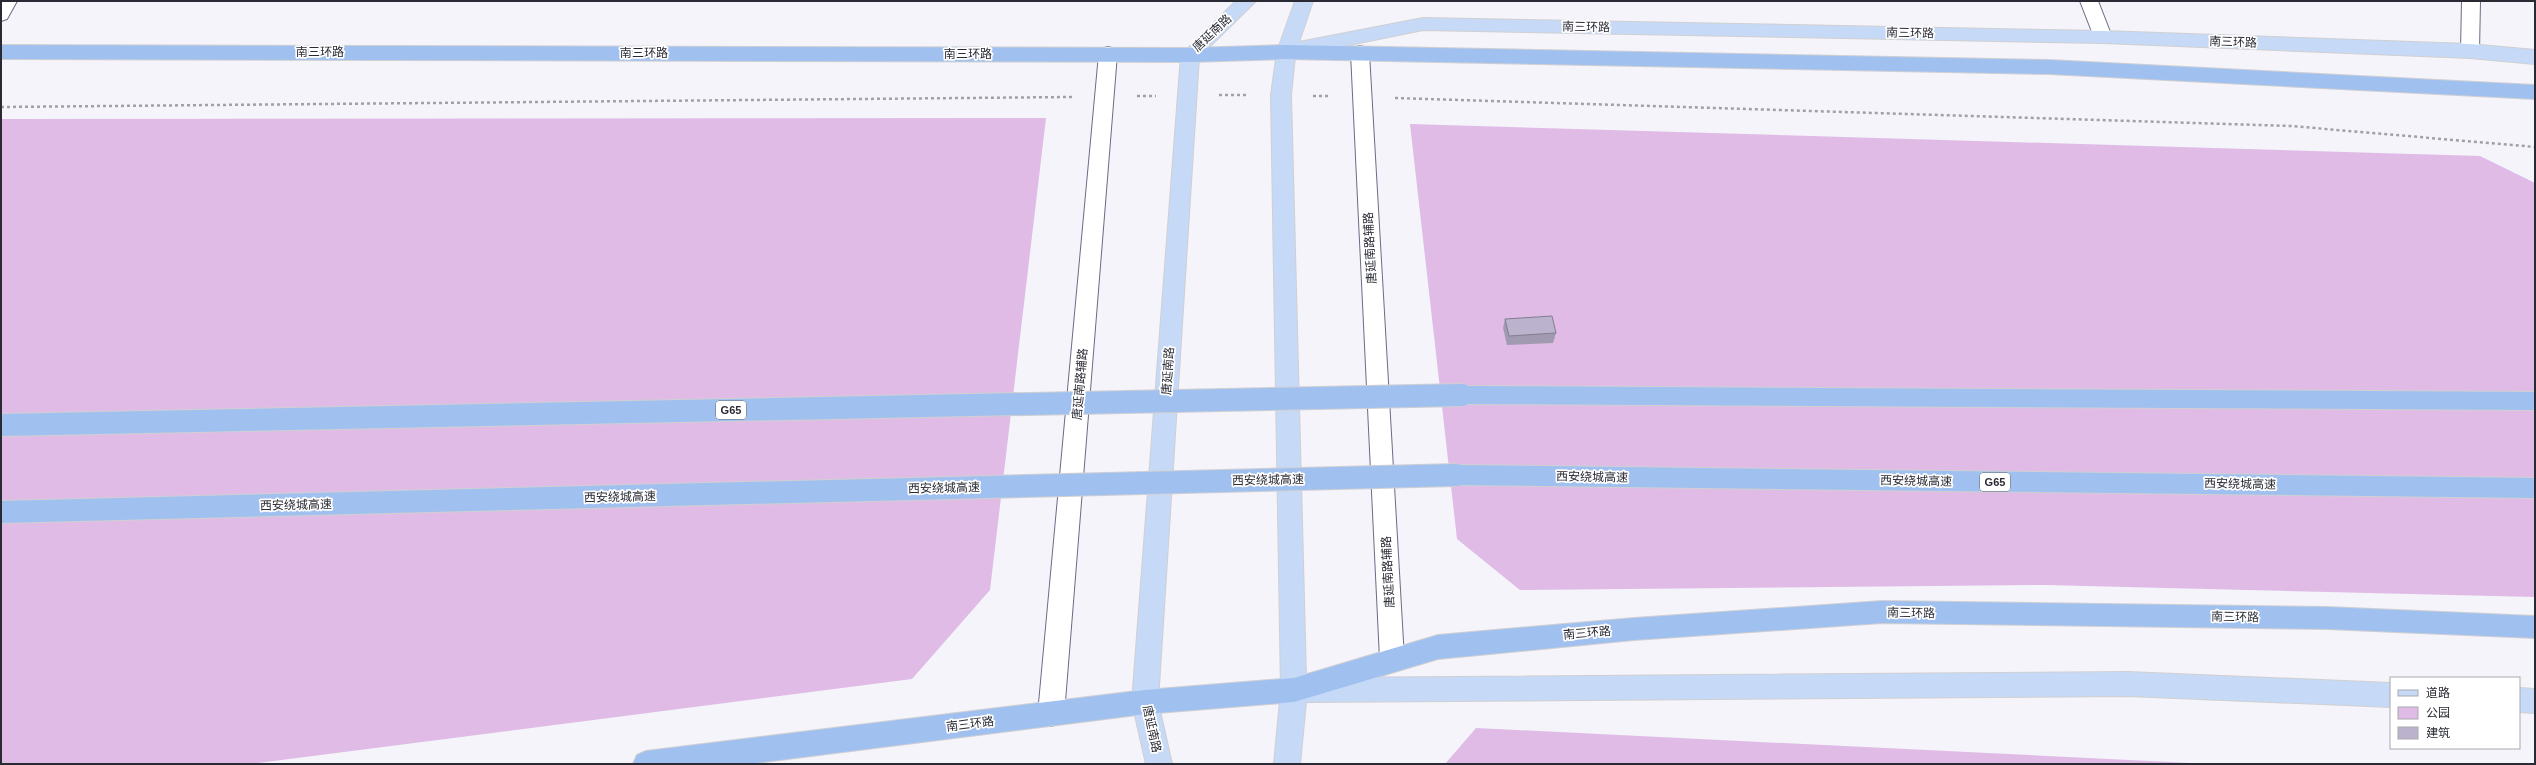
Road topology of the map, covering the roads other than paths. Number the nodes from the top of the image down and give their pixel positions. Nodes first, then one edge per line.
1 (8, 1) edge
2 (1247, 1) edge
3 (1304, 1) edge
4 (2089, 1) edge
5 (2471, 1) edge
6 (1, 14) edge
7 (2103, 37) junction
8 (2470, 51) junction
9 (1, 52) edge
10 (1286, 52) junction
11 (1360, 53) junction
12 (1108, 54) junction
13 (1190, 55) junction
14 (2535, 57) edge
15 (2535, 92) edge
16 (2535, 401) edge
17 (1, 425) edge
18 (2535, 488) edge
19 (1, 512) edge
20 (2535, 627) edge
21 (1392, 659) junction
22 (1294, 690) junction
23 (2390, 695) edge
24 (2520, 700) edge
25 (2535, 701) edge
26 (1145, 702) junction
27 (1051, 714) junction
28 (735, 759) edge
29 (646, 764) edge
30 (1159, 764) edge
31 (1286, 764) edge

1 - 6 street
2 - 13 main road, 唐延南路
3 - 10 main road
4 - 7 street
5 - 8 street
7 - 8 main road, 南三环路
7 - 10 main road, 南三环路
8 - 14 main road, 南三环路
9 - 12 highway, 南三环路
10 - 11 highway, 南三环路
10 - 13 highway, 南三环路
10 - 22 main road
11 - 15 highway, 南三环路
11 - 21 street, 唐延南路辅路
12 - 13 highway, 南三环路
12 - 27 street, 唐延南路辅路
13 - 26 main road, 唐延南路
16 - 17 highway, G65, bridge
18 - 19 highway, 西安绕城高速 / G65, bridge
20 - 21 highway, 南三环路
21 - 22 highway, 南三环路
22 - 23 main road, 南三环路
22 - 26 highway, 南三环路
22 - 31 main road
24 - 25 main road
26 - 27 highway, 南三环路
26 - 30 main road, 唐延南路
27 - 28 highway, 南三环路
28 - 29 highway, 南三环路

